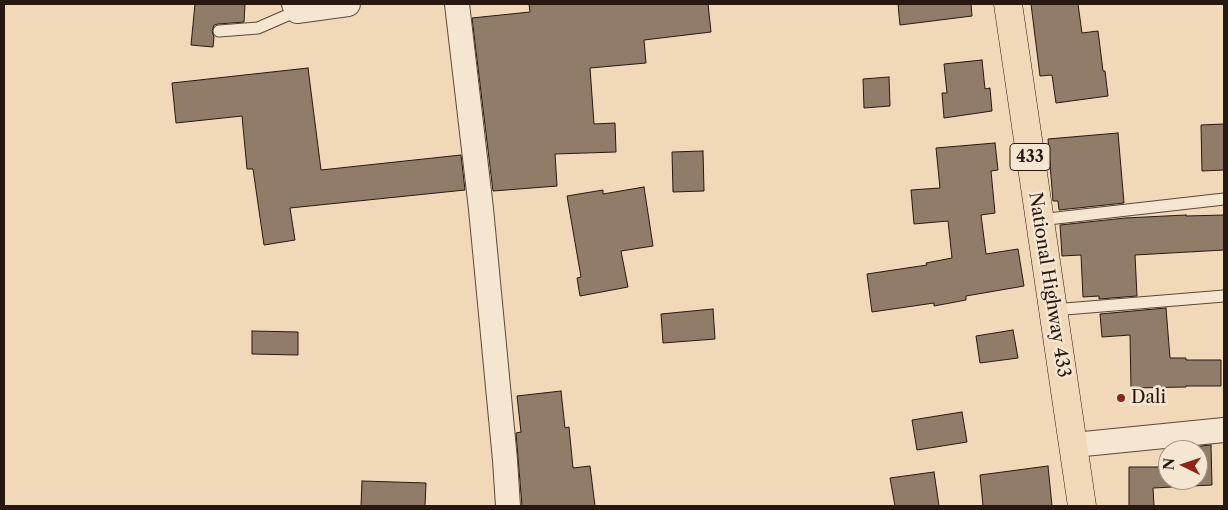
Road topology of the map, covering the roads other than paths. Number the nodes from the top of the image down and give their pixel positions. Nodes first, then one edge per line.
1 (348, 4) edge
2 (457, 4) edge
3 (1008, 4) edge
4 (295, 7) edge
5 (218, 30) dead end
6 (1224, 199) edge
7 (1039, 220) junction
8 (1224, 296) edge
9 (1053, 310) junction
10 (1224, 430) edge
11 (1074, 445) junction
12 (508, 506) edge
13 (1082, 506) edge

1 - 4 street
2 - 12 street
3 - 7 main road, National Highway 433 / 433
4 - 5 lane
6 - 7 lane
7 - 9 main road, National Highway 433 / 433
8 - 9 lane
9 - 11 main road, National Highway 433 / 433
10 - 11 street
11 - 13 main road, National Highway 433 / 433

